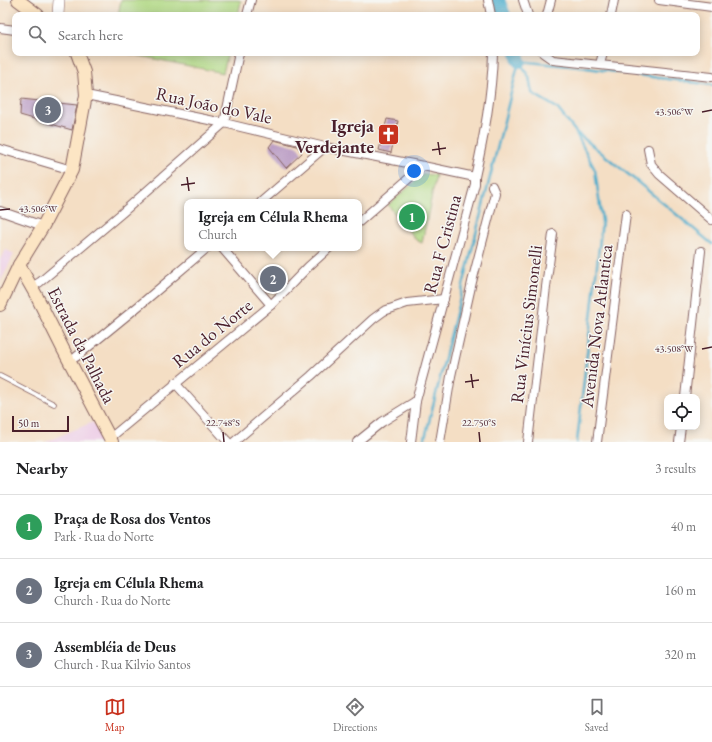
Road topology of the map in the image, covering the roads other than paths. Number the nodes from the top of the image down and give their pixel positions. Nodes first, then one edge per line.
1 (18, 0) edge
2 (59, 0) edge
3 (251, 0) edge
4 (488, 0) edge
5 (523, 0) edge
6 (551, 0) edge
7 (614, 0) edge
8 (659, 0) edge
9 (712, 7) edge
10 (34, 12) edge
11 (58, 12) edge
12 (248, 12) edge
13 (490, 12) edge
14 (527, 12) edge
15 (548, 12) edge
16 (612, 12) edge
17 (0, 28) edge
18 (12, 30) edge
19 (78, 56) edge
20 (238, 56) edge
21 (493, 56) edge
22 (547, 56) edge
23 (602, 56) edge
24 (600, 64) junction
25 (712, 77) edge
26 (86, 95) junction
27 (224, 123) junction
28 (325, 147) junction
29 (0, 148) edge
30 (648, 149) dead end
31 (423, 166) junction
32 (72, 170) junction
33 (475, 177) junction
34 (492, 186) dead end
35 (264, 199) edge
36 (0, 211) edge
37 (626, 214) dead end
38 (362, 219) edge
39 (712, 220) edge
40 (43, 226) junction
41 (554, 234) dead end
42 (203, 251) edge
43 (225, 251) edge
44 (327, 251) edge
45 (701, 251) dead end
46 (19, 265) junction
47 (32, 287) junction
48 (3, 289) edge
49 (444, 299) junction
50 (0, 305) edge
51 (271, 305) junction
52 (76, 357) dead end
53 (0, 376) edge
54 (176, 383) junction
55 (685, 394) edge
56 (416, 401) junction
57 (54, 404) dead end
58 (681, 430) edge
59 (111, 440) edge
60 (228, 442) edge
61 (234, 442) edge
62 (357, 442) edge
63 (411, 442) edge
64 (440, 442) edge
65 (528, 442) edge
66 (597, 442) edge
67 (680, 442) edge

1 - 10 main road
2 - 11 street
3 - 12 street
4 - 13 street
5 - 14 street
6 - 15 street
7 - 16 street
8 - 9 street
17 - 18 street
19 - 26 main road
20 - 27 street
21 - 33 street, Rua F Cristina
22 - 24 street
23 - 24 street
24 - 25 street
26 - 27 street, Rua João do Vale
26 - 32 main road
27 - 28 street, Rua João do Vale
27 - 47 street
28 - 31 street, Rua João do Vale
28 - 35 street
29 - 32 street
30 - 39 street
31 - 33 street, Rua João do Vale
31 - 38 street
32 - 40 main road
33 - 49 street, Rua F Cristina
34 - 64 street, Rua F Cristina
36 - 40 street
37 - 66 street, Avenida Nova Atlantica
40 - 46 main road
41 - 65 street, Rua Vinícius Simonelli
42 - 52 street
43 - 51 street
44 - 51 street, Rua do Norte
45 - 55 street
46 - 47 main road, Estrada da Palhada
46 - 48 main road
47 - 59 main road, Estrada da Palhada
48 - 50 main road
49 - 56 street, Rua F Cristina
49 - 61 street
51 - 54 street, Rua do Norte
53 - 57 lane
54 - 59 street, Rua do Norte
54 - 60 street
56 - 62 street
56 - 63 street, Rua F Cristina
58 - 67 street

